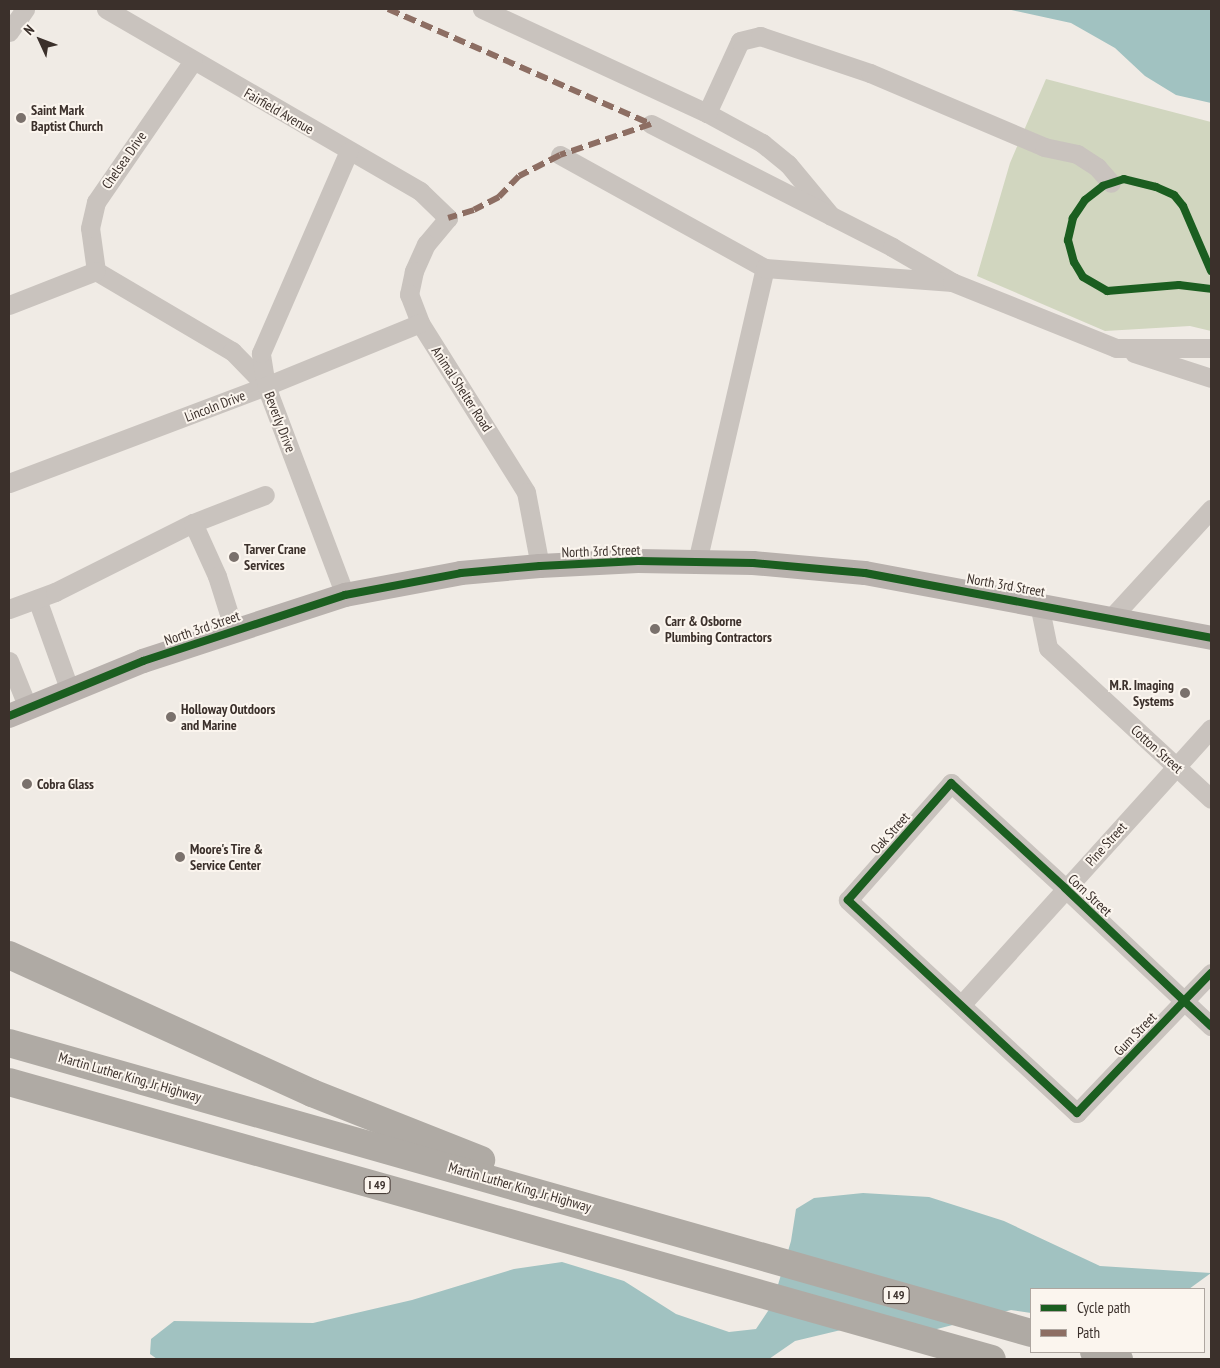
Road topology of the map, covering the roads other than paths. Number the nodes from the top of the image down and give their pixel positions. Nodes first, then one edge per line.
1 (25, 9) edge
2 (106, 9) edge
3 (482, 9) edge
4 (9, 32) edge
5 (193, 61) junction
6 (707, 113) junction
7 (651, 124) dead end
8 (349, 151) junction
9 (560, 155) dead end
10 (1112, 183) dead end
11 (831, 216) junction
12 (448, 218) joint
13 (765, 268) junction
14 (96, 271) junction
15 (952, 282) junction
16 (9, 305) edge
17 (420, 323) junction
18 (1116, 348) junction
19 (1211, 348) edge
20 (1211, 378) edge
21 (266, 386) junction
22 (9, 483) edge
23 (266, 495) dead end
24 (1211, 509) edge
25 (193, 524) junction
26 (697, 562) junction
27 (540, 566) junction
28 (345, 595) junction
29 (37, 599) junction
30 (1039, 604) junction
31 (9, 609) edge
32 (1112, 618) junction
33 (234, 630) junction
34 (1211, 638) edge
35 (9, 661) edge
36 (70, 691) junction
37 (18, 712) edge
38 (1211, 728) edge
39 (1176, 767) junction
40 (951, 783) joint
41 (1211, 799) edge
42 (1065, 888) junction
43 (9, 955) edge
44 (1211, 972) edge
45 (1184, 1001) junction
46 (961, 1005) junction
47 (1211, 1026) edge
48 (9, 1043) edge
49 (9, 1082) edge
50 (607, 1211) junction
51 (855, 1323) junction
52 (1030, 1333) edge
53 (1098, 1353) edge
54 (957, 1359) edge
55 (992, 1359) edge
56 (1119, 1359) edge

1 - 4 street
2 - 5 street, Fairfield Avenue
3 - 6 street
5 - 8 street, Fairfield Avenue
5 - 14 street, Chelsea Drive
6 - 10 street
6 - 11 street
7 - 11 street
8 - 12 street, Fairfield Avenue
8 - 21 street
9 - 13 street
11 - 15 street
12 - 17 street, Animal Shelter Road
13 - 15 street
13 - 26 street
14 - 16 street
14 - 21 street, Beverly Drive
15 - 18 street
17 - 21 street, Lincoln Drive
17 - 27 street, Animal Shelter Road
18 - 19 street
18 - 20 street
21 - 22 street, Lincoln Drive
21 - 28 street, Beverly Drive
23 - 25 street
24 - 32 street
25 - 29 street
25 - 33 street
26 - 27 main road, North 3rd Street
26 - 30 main road, North 3rd Street
27 - 28 main road, North 3rd Street
28 - 33 main road, North 3rd Street
29 - 31 street
29 - 36 street
30 - 32 main road, North 3rd Street
30 - 39 street, Cotton Street
32 - 34 main road, North 3rd Street
33 - 36 main road, North 3rd Street
35 - 37 street
36 - 37 main road, North 3rd Street
38 - 39 street, Pine Street
39 - 41 street, Cotton Street
39 - 42 street, Pine Street
40 - 42 street, Corn Street
40 - 46 street, Oak Street
42 - 45 street, Corn Street
42 - 46 street, Pine Street
43 - 50 highway
44 - 45 street, Gum Street
45 - 46 street, Gum Street
45 - 47 street, Corn Street
48 - 50 highway, Martin Luther King, Jr Highway / I 49
49 - 51 highway, I 49
50 - 52 highway, Martin Luther King, Jr Highway / I 49
51 - 54 highway
51 - 55 highway, I 49
53 - 56 highway

